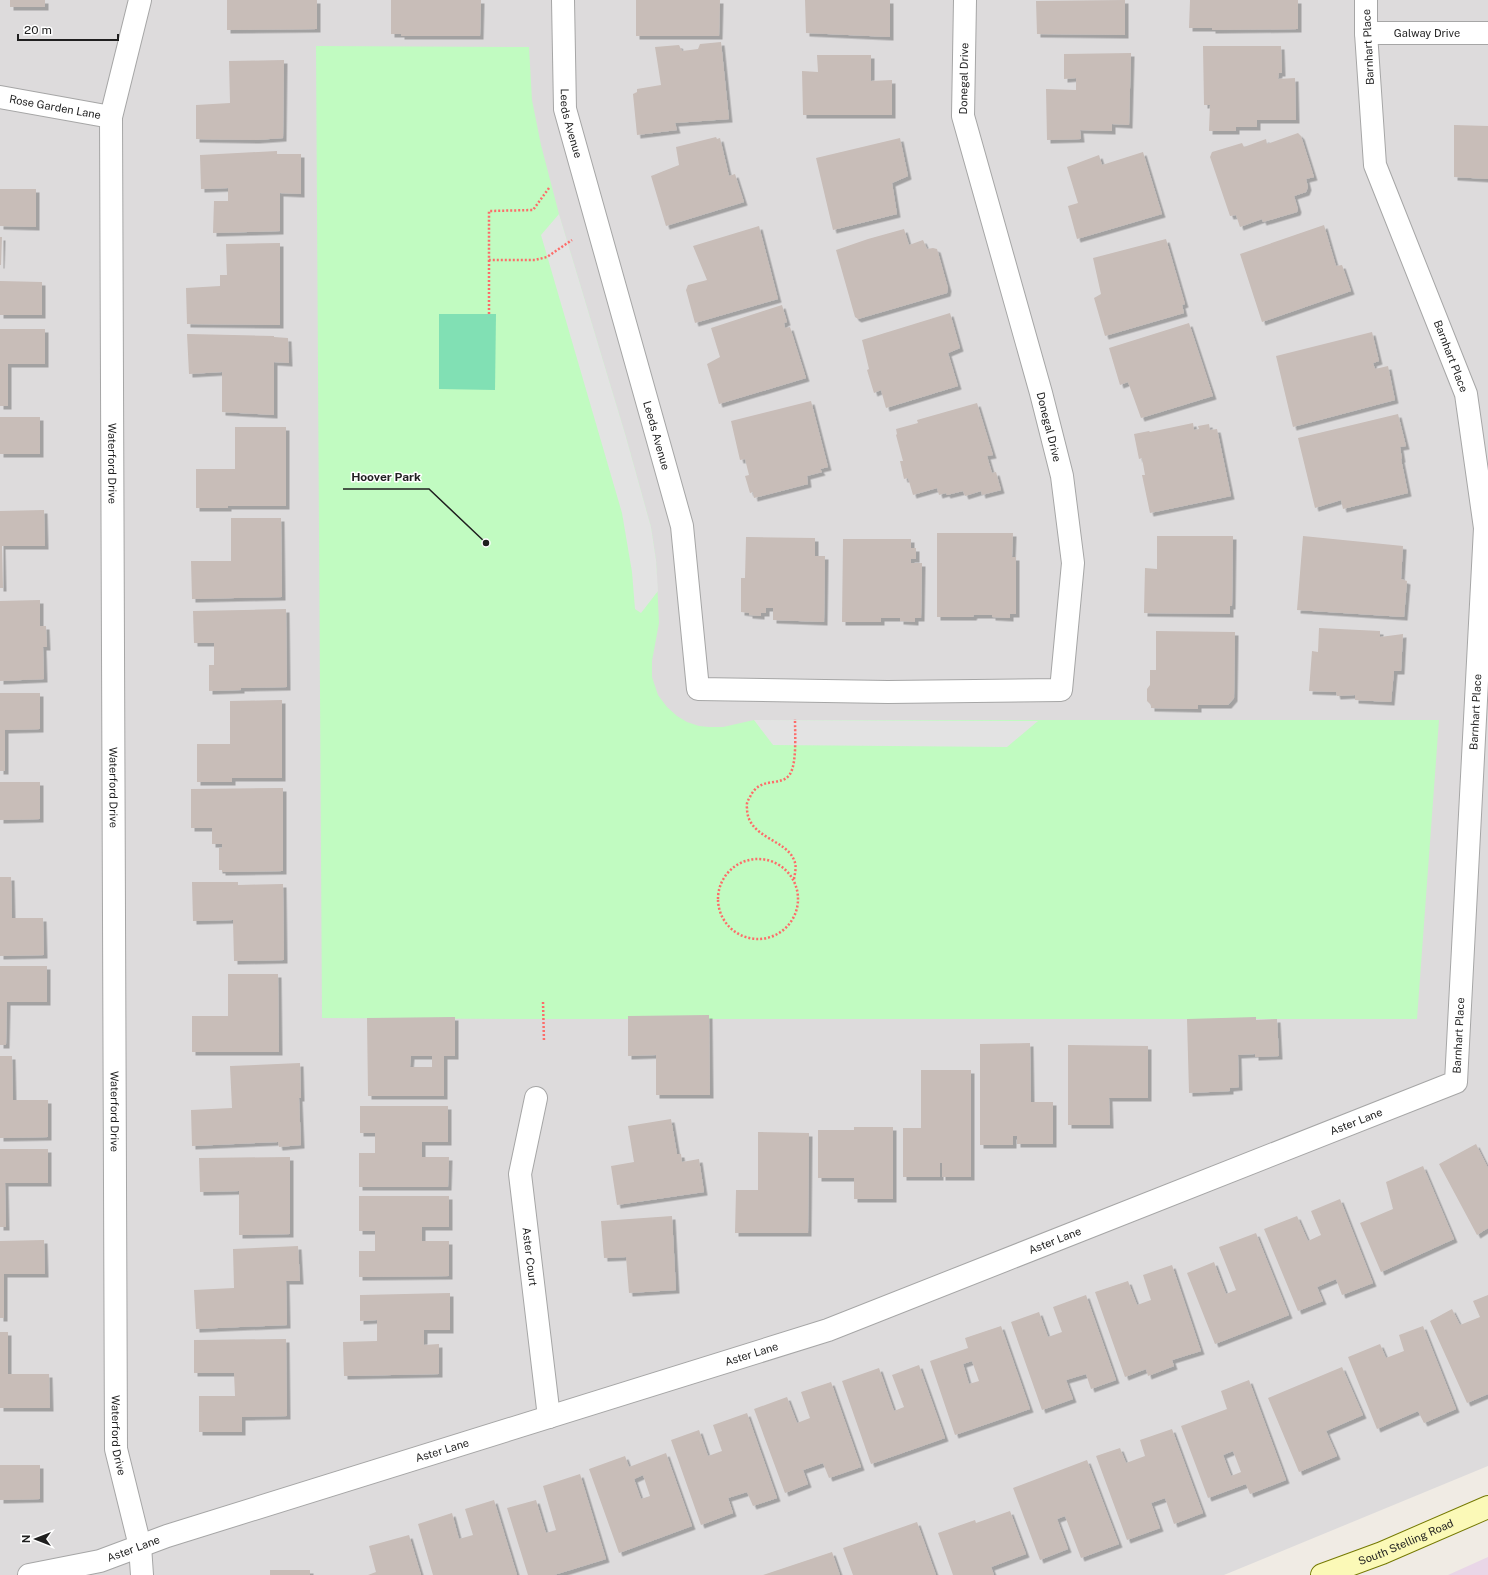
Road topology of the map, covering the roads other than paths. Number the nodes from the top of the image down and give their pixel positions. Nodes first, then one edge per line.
1 (140, 0) edge
2 (563, 0) edge
3 (964, 0) edge
4 (1366, 0) edge
5 (1366, 33) junction
6 (1488, 33) edge
7 (0, 97) edge
8 (111, 117) junction
9 (888, 692) joint
10 (1456, 1082) joint
11 (536, 1098) dead end
12 (549, 1417) junction
13 (1488, 1507) edge
14 (140, 1546) junction
15 (29, 1575) edge
16 (142, 1575) edge
17 (1322, 1575) edge

1 - 8 street, Waterford Drive
2 - 9 street, Leeds Avenue
3 - 9 street, Donegal Drive
4 - 5 street, Barnhart Place
5 - 6 street, Galway Drive
5 - 10 street, Barnhart Place
7 - 8 street, Rose Garden Lane
8 - 14 street, Waterford Drive
10 - 12 street, Aster Lane
11 - 12 street, Aster Court
12 - 14 street, Aster Lane
13 - 17 main road, South Stelling Road
14 - 15 street, Aster Lane
14 - 16 street, Waterford Drive

